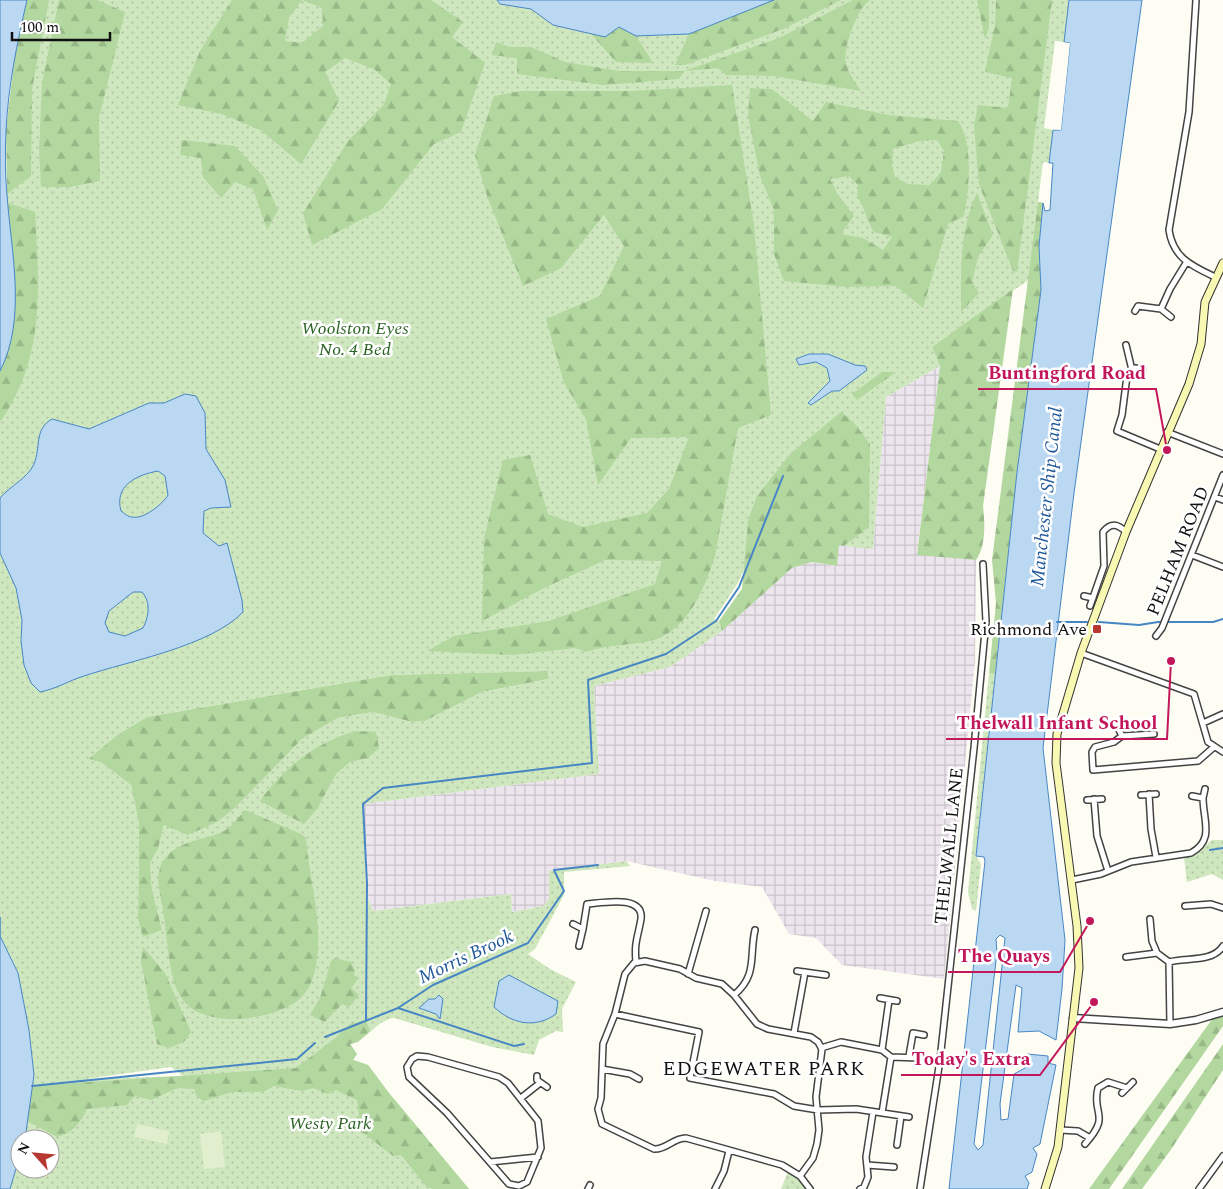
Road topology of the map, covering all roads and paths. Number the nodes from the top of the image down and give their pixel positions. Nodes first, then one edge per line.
1 (1196, 0) edge
2 (1186, 262) junction
3 (1223, 263) edge
4 (1215, 278) junction
5 (1137, 300) dead end
6 (1161, 309) junction
7 (1171, 317) dead end
8 (1126, 345) dead end
9 (1143, 369) dead end
10 (1132, 370) junction
11 (1109, 428) dead end
12 (1117, 431) junction
13 (1167, 432) junction
14 (1160, 449) junction
15 (1223, 454) edge
16 (1223, 475) edge
17 (1215, 497) junction
18 (1223, 500) edge
19 (1126, 532) junction
20 (1192, 555) junction
21 (983, 564) dead end
22 (1223, 567) edge
23 (1084, 596) dead end
24 (1093, 598) junction
25 (1090, 606) dead end
26 (1156, 636) dead end
27 (1081, 653) junction
28 (1223, 714) edge
29 (1203, 723) junction
30 (1117, 726) dead end
31 (1154, 734) dead end
32 (1122, 736) junction
33 (1214, 747) junction
34 (1223, 752) edge
35 (1205, 789) dead end
36 (1149, 794) junction
37 (1156, 794) dead end
38 (1141, 795) dead end
39 (1192, 796) dead end
40 (1203, 798) junction
41 (1094, 799) junction
42 (1102, 799) dead end
43 (1086, 800) dead end
44 (1156, 857) junction
45 (1108, 871) junction
46 (1072, 880) junction
47 (1185, 906) dead end
48 (1223, 908) edge
49 (706, 911) dead end
50 (1150, 918) dead end
51 (573, 924) dead end
52 (583, 929) junction
53 (755, 930) dead end
54 (579, 946) dead end
55 (1223, 946) edge
56 (1157, 954) junction
57 (1126, 957) dead end
58 (636, 962) junction
59 (1169, 962) junction
60 (797, 971) dead end
61 (805, 972) junction
62 (688, 974) junction
63 (826, 975) dead end
64 (734, 995) junction
65 (880, 998) dead end
66 (888, 1000) junction
67 (897, 1001) dead end
68 (1223, 1012) edge
69 (615, 1014) junction
70 (1073, 1018) junction
71 (1170, 1024) junction
72 (794, 1033) junction
73 (924, 1035) dead end
74 (821, 1048) junction
75 (882, 1050) junction
76 (909, 1056) junction
77 (891, 1057) junction
78 (920, 1058) dead end
79 (602, 1069) junction
80 (537, 1076) dead end
81 (639, 1079) dead end
82 (1133, 1082) dead end
83 (540, 1083) junction
84 (547, 1088) dead end
85 (1127, 1088) junction
86 (1122, 1093) dead end
87 (521, 1098) junction
88 (818, 1110) junction
89 (873, 1112) junction
90 (882, 1113) junction
91 (901, 1116) junction
92 (909, 1117) dead end
93 (1060, 1130) junction
94 (1090, 1138) junction
95 (1085, 1144) dead end
96 (896, 1146) dead end
97 (729, 1151) junction
98 (1223, 1156) edge
99 (538, 1157) junction
100 (490, 1162) junction
101 (867, 1165) junction
102 (894, 1167) dead end
103 (800, 1176) junction
104 (519, 1187) edge
105 (715, 1189) edge
106 (810, 1189) edge
107 (860, 1189) edge
108 (920, 1189) edge
109 (1045, 1189) edge
110 (1199, 1189) edge

1 - 2 street
2 - 4 street
2 - 6 street
3 - 4 main road
4 - 13 main road
5 - 6 street
6 - 7 street
8 - 10 street
9 - 10 street
10 - 12 street
11 - 12 street
12 - 14 street
13 - 14 main road
13 - 15 street
14 - 19 main road
16 - 17 street, PELHAM ROAD
17 - 18 street
17 - 20 street, PELHAM ROAD
19 - 24 street
19 - 27 main road
20 - 22 street
20 - 26 street, PELHAM ROAD
21 - 108 street, THELWALL LANE
23 - 24 street
24 - 25 street
27 - 29 street
27 - 46 main road
28 - 29 street
29 - 33 street
30 - 32 street
31 - 32 street
32 - 33 street
33 - 34 street
35 - 40 street
36 - 37 street
36 - 38 street
36 - 44 street
39 - 40 street
40 - 44 street
41 - 42 street
41 - 43 street
41 - 45 street
44 - 45 street
45 - 46 street
46 - 70 main road
47 - 48 street
49 - 62 street
50 - 56 street
51 - 52 street
52 - 54 street
52 - 58 street
53 - 64 street
55 - 59 street
56 - 57 street
56 - 59 street
58 - 62 street
58 - 69 street
59 - 71 street
60 - 61 street
61 - 63 street
61 - 72 street
62 - 64 street
64 - 72 street
65 - 66 street
66 - 67 street
66 - 75 street
68 - 71 street
69 - 79 street
69 - 88 street
70 - 71 street
70 - 93 main road
72 - 74 street
73 - 76 street
74 - 75 street
74 - 88 street
75 - 77 street
76 - 77 street
76 - 78 street
77 - 90 street
79 - 81 street
79 - 97 street
80 - 83 street
82 - 85 street
83 - 84 street
83 - 87 street
85 - 86 street
85 - 94 street
87 - 99 street
87 - 100 street
88 - 89 street
88 - 103 street
89 - 90 street
89 - 101 street
90 - 91 street
91 - 92 street
91 - 96 street
93 - 94 street
93 - 109 main road
94 - 95 street
97 - 103 street
97 - 105 street
98 - 110 street
99 - 100 street
99 - 104 street
100 - 104 street
101 - 102 street
101 - 107 street
103 - 106 street

